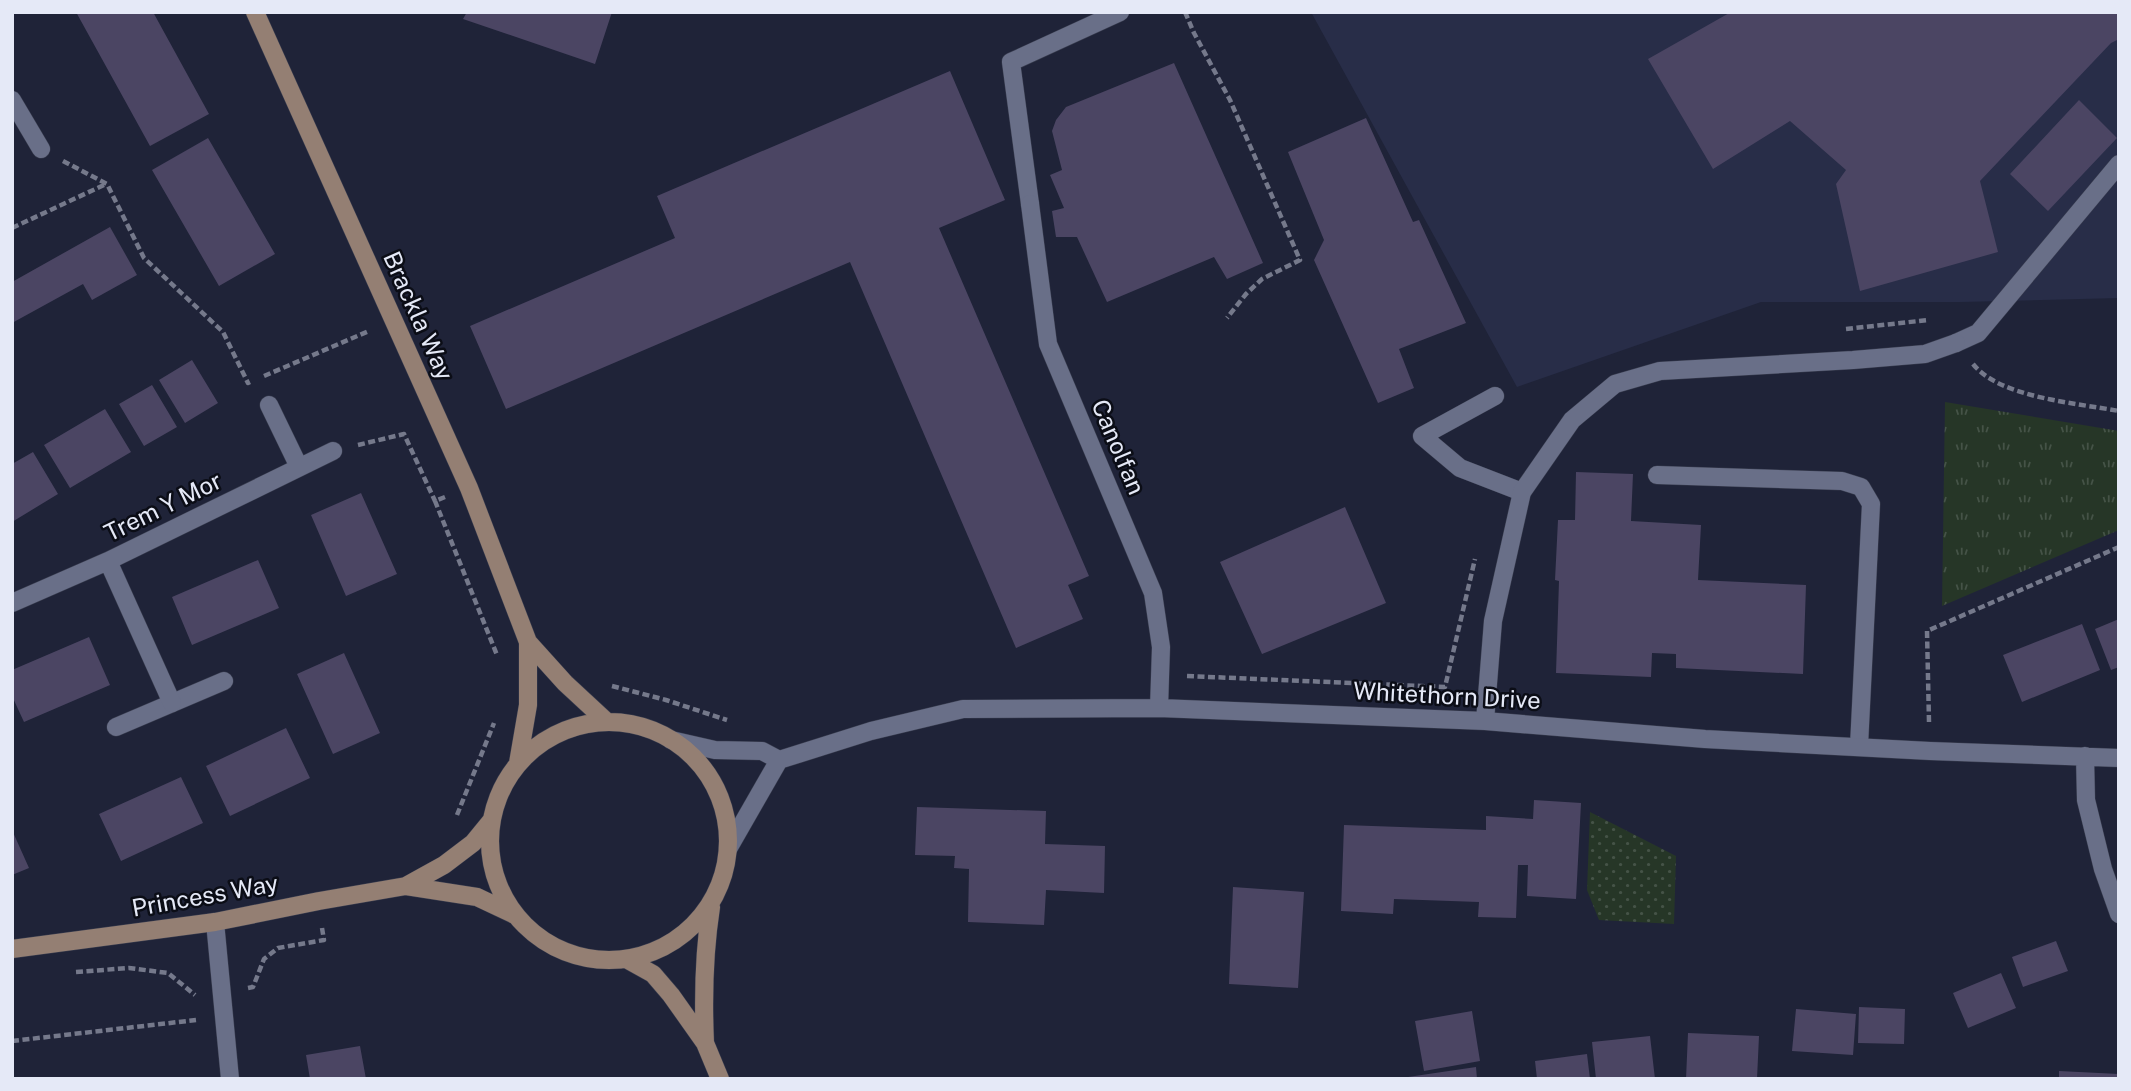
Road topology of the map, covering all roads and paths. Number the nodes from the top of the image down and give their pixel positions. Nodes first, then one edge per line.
1 (255, 12) edge
2 (1120, 12) edge
3 (1185, 12) edge
4 (12, 100) edge
5 (41, 149) joint
6 (2119, 164) edge
7 (107, 184) junction
8 (12, 228) edge
9 (1227, 317) dead end
10 (393, 321) junction
11 (1844, 329) dead end
12 (1955, 343) junction
13 (1495, 396) dead end
14 (269, 405) dead end
15 (2119, 411) edge
16 (333, 450) joint
17 (299, 467) junction
18 (1657, 475) dead end
19 (469, 488) junction
20 (1522, 492) junction
21 (435, 501) junction
22 (2119, 547) edge
23 (1475, 559) dead end
24 (108, 561) junction
25 (12, 603) edge
26 (528, 642) junction
27 (497, 665) dead end
28 (1161, 675) junction
29 (224, 681) dead end
30 (599, 683) dead end
31 (172, 703) junction
32 (1159, 708) junction
33 (497, 715) dead end
34 (606, 721) junction
35 (1485, 721) junction
36 (735, 723) dead end
37 (117, 727) dead end
38 (671, 740) junction
39 (1859, 747) junction
40 (1930, 751) junction
41 (2085, 756) junction
42 (2119, 758) edge
43 (779, 760) junction
44 (518, 763) junction
45 (494, 818) junction
46 (455, 820) dead end
47 (728, 849) junction
48 (406, 887) junction
49 (712, 899) junction
50 (319, 901) junction
51 (2119, 914) edge
52 (515, 915) junction
53 (215, 922) junction
54 (12, 949) edge
55 (626, 959) junction
56 (64, 974) dead end
57 (222, 993) junction
58 (193, 995) junction
59 (12, 1041) edge
60 (705, 1043) junction
61 (230, 1079) edge
62 (720, 1079) edge

1 - 10 street, Brackla Way
2 - 28 street, Canolfan
3 - 9 path
4 - 5 street
5 - 7 path
6 - 12 street
7 - 8 path
7 - 10 path
10 - 19 street, Brackla Way
11 - 12 path
12 - 15 path
12 - 20 street
13 - 20 street
14 - 17 street
16 - 17 street, Trem Y Mor
16 - 21 path
17 - 24 street, Trem Y Mor
18 - 39 street
19 - 21 path
19 - 26 street, Brackla Way
20 - 35 street
21 - 27 path
22 - 40 path
23 - 28 path
24 - 25 street, Trem Y Mor
24 - 31 street
26 - 34 street, Brackla Way
26 - 44 street, Brackla Way
28 - 32 street, Canolfan
29 - 31 street
30 - 36 path
31 - 37 street
32 - 35 street, Whitethorn Drive
32 - 43 street, Whitethorn Drive
33 - 46 path
34 - 38 street
34 - 44 street
35 - 39 street, Whitethorn Drive
38 - 43 street
38 - 47 street
39 - 40 street, Whitethorn Drive
40 - 41 street, Whitethorn Drive
41 - 42 street, Whitethorn Drive
41 - 51 street
43 - 47 street
44 - 45 street
45 - 48 street, Princess Way
45 - 52 street
47 - 49 street
48 - 50 street, Princess Way
48 - 52 street, Princess Way
49 - 55 street
49 - 60 street
50 - 53 street, Princess Way
50 - 57 path
52 - 55 street
53 - 54 street, Princess Way
53 - 57 street
55 - 60 street
56 - 58 path
57 - 58 path
57 - 61 street
58 - 59 path
60 - 62 street

